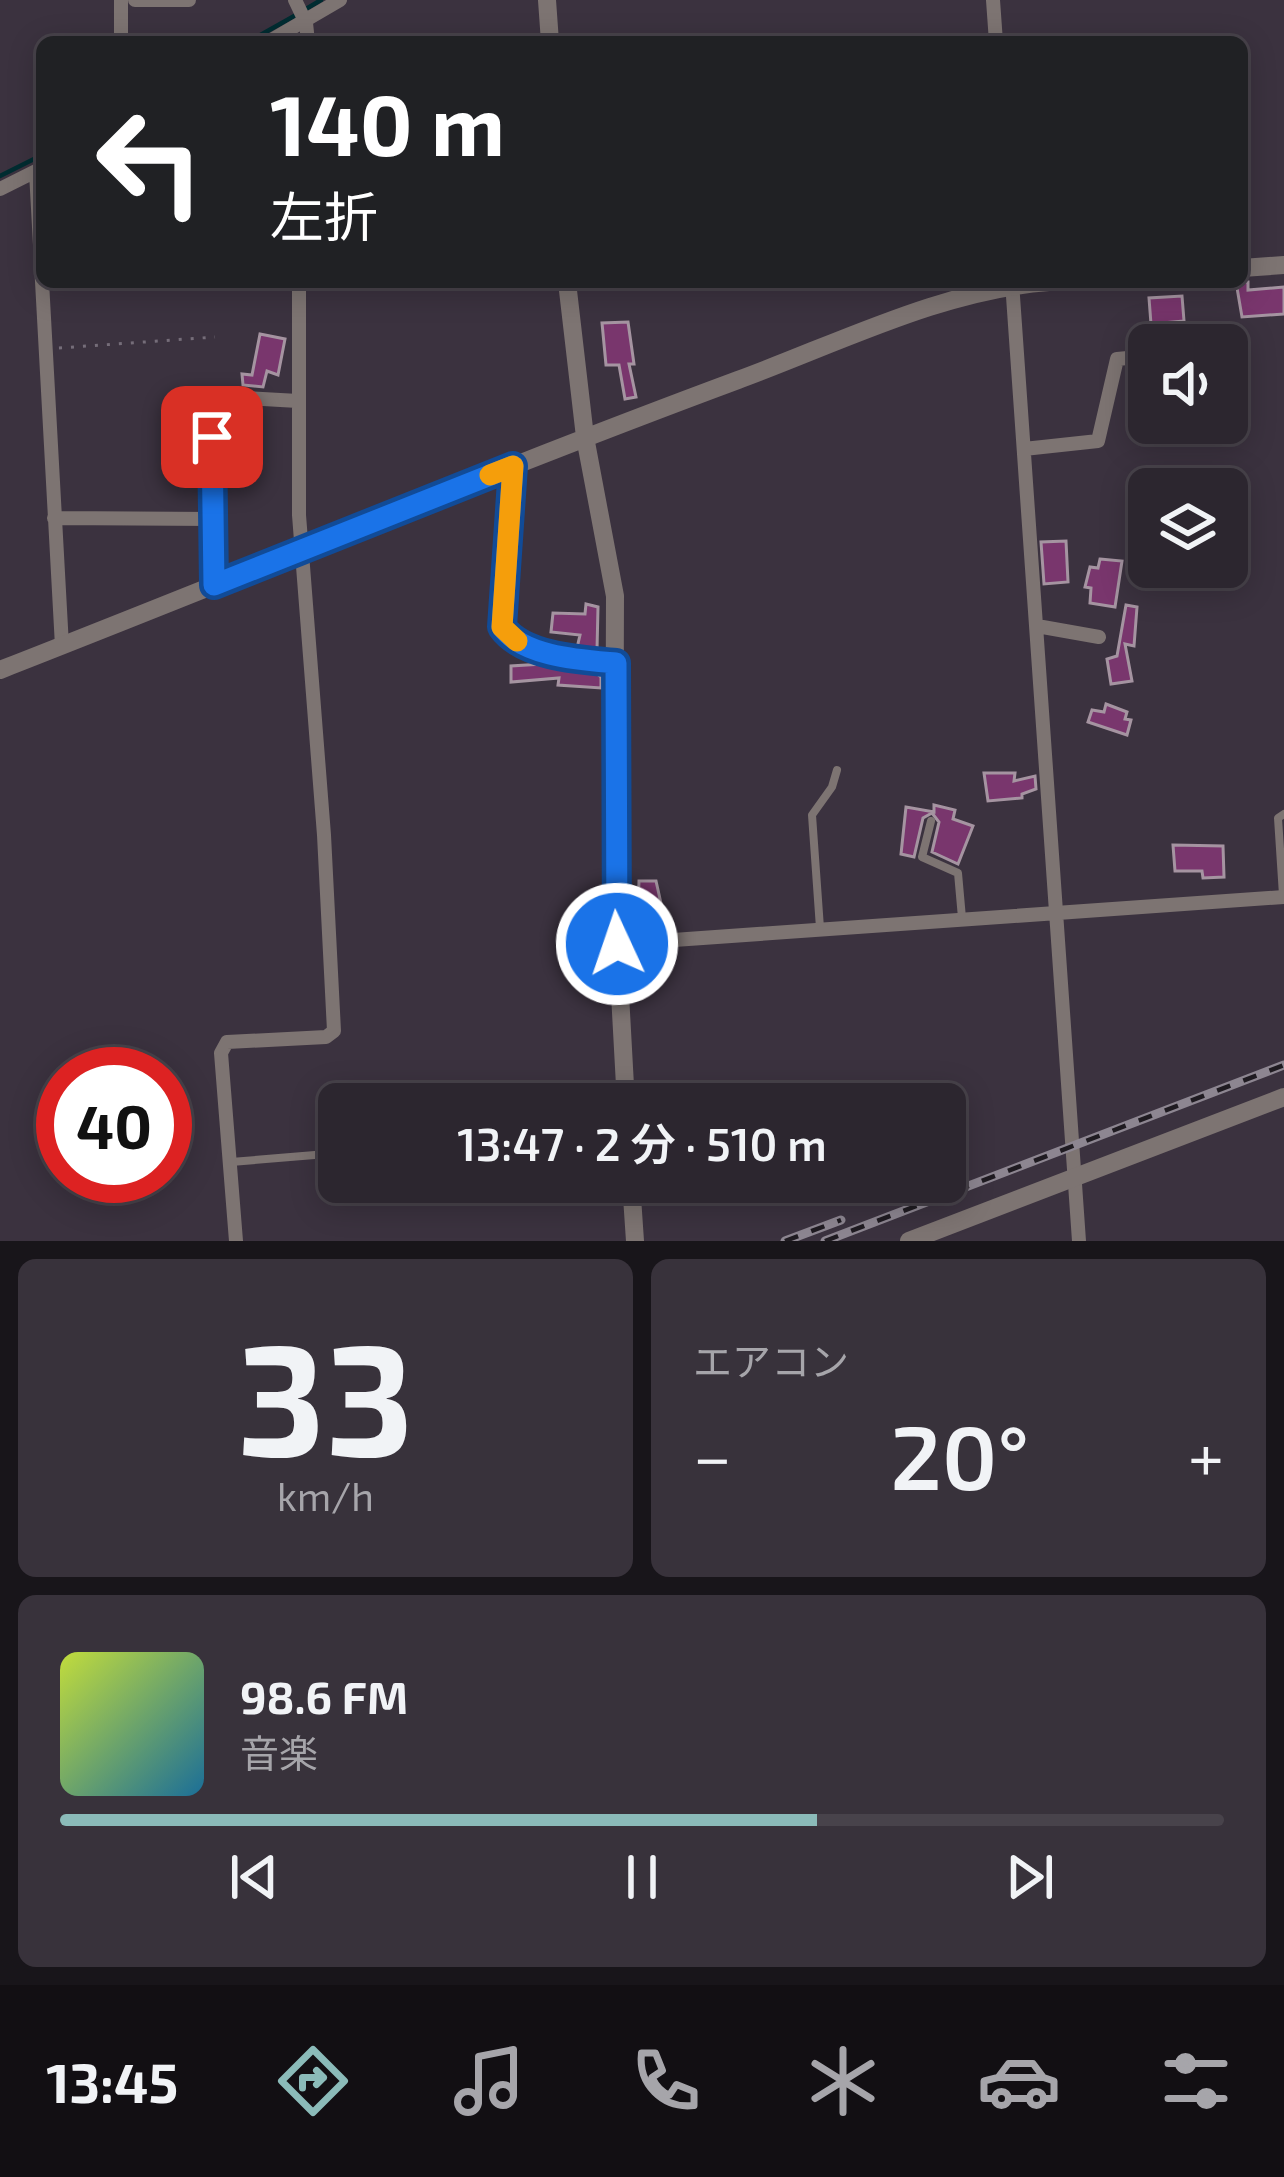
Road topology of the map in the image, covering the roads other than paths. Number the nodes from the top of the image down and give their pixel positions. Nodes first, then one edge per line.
1 (121, 0) edge
2 (135, 0) edge
3 (189, 0) edge
4 (295, 0) edge
5 (340, 0) edge
6 (547, 0) edge
7 (993, 0) edge
8 (306, 23) junction
9 (121, 36) edge
10 (280, 36) edge
11 (307, 36) edge
12 (550, 36) edge
13 (996, 36) edge
14 (36, 171) edge
15 (0, 189) edge
16 (1248, 265) edge
17 (1284, 265) edge
18 (43, 288) edge
19 (299, 288) edge
20 (568, 288) edge
21 (993, 288) edge
22 (1012, 288) edge
23 (1128, 358) edge
24 (298, 401) junction
25 (585, 437) junction
26 (1024, 449) junction
27 (513, 466) junction
28 (54, 518) junction
29 (214, 519) junction
30 (302, 549) junction
31 (214, 585) junction
32 (1036, 626) junction
33 (1099, 637) dead end
34 (62, 646) junction
35 (616, 663) junction
36 (0, 670) edge
37 (837, 770) dead end
38 (1284, 814) edge
39 (931, 821) dead end
40 (1284, 897) edge
41 (1057, 912) junction
42 (962, 919) junction
43 (820, 929) junction
44 (617, 944) junction
45 (625, 1083) edge
46 (1284, 1097) edge
47 (318, 1155) edge
48 (230, 1162) junction
49 (1074, 1178) junction
50 (632, 1203) edge
51 (236, 1241) edge
52 (634, 1241) edge
53 (909, 1241) edge
54 (1078, 1241) edge

1 - 9 street
2 - 3 street
4 - 8 street
5 - 8 street
6 - 12 street
7 - 13 street
8 - 10 street
8 - 11 street
14 - 15 street
16 - 17 street
18 - 28 street
19 - 24 street
20 - 25 street
21 - 25 street
22 - 26 street
23 - 26 street
24 - 29 street
24 - 30 street
25 - 27 street
25 - 35 street
26 - 32 street
27 - 30 street
27 - 35 street
28 - 29 street
28 - 34 street
29 - 31 street
30 - 31 street
30 - 48 street
31 - 34 street
32 - 33 street
32 - 41 street
34 - 36 street
35 - 44 street
37 - 43 lane
38 - 40 lane
39 - 42 lane
40 - 41 street
41 - 42 street
41 - 49 street
42 - 43 street
43 - 44 street
44 - 45 street
46 - 49 street
47 - 48 lane
48 - 51 street
49 - 53 street
49 - 54 street
50 - 52 street

